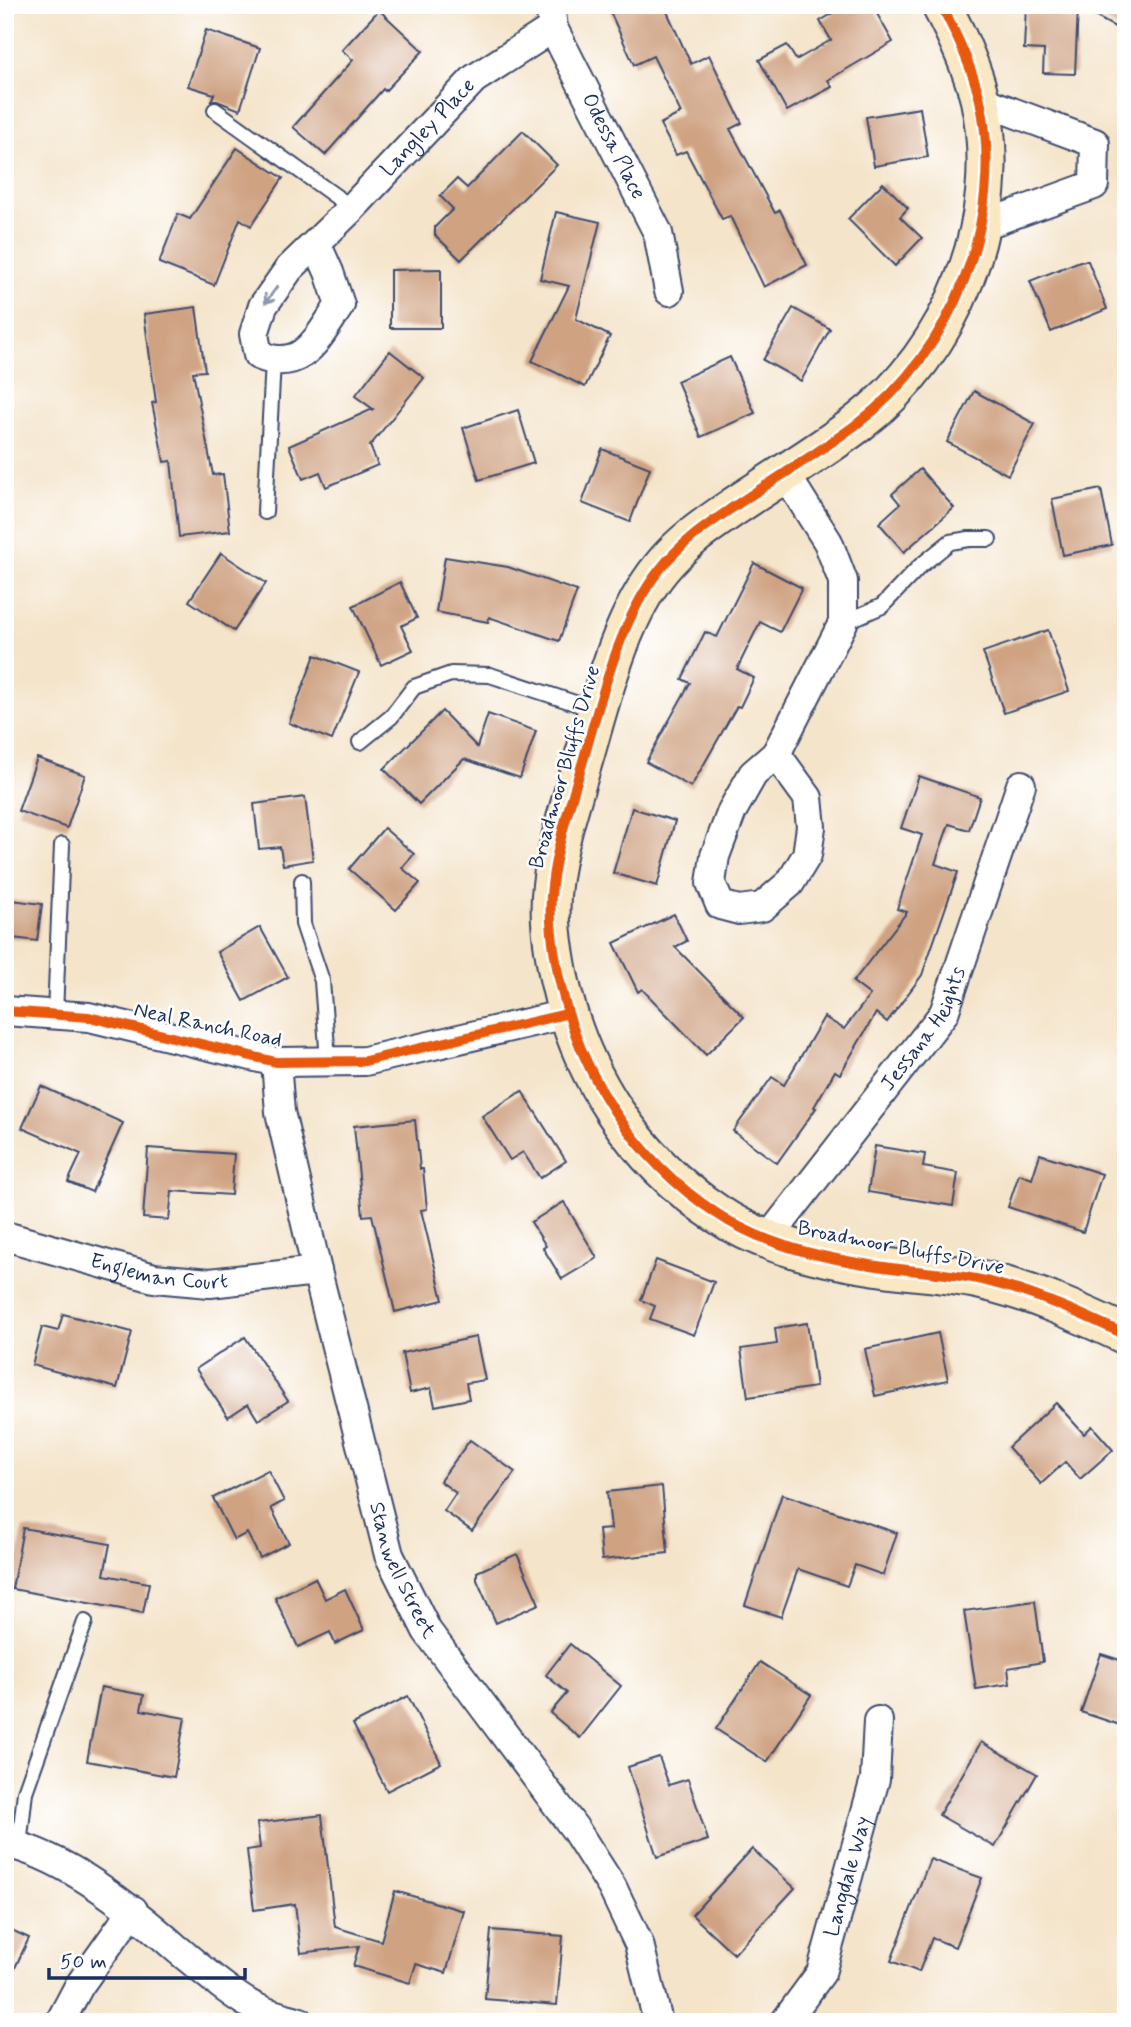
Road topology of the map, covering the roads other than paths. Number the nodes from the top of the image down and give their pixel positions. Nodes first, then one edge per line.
1 (941, 5) edge
2 (551, 17) edge
3 (980, 100) junction
4 (215, 110) dead end
5 (352, 208) junction
6 (981, 226) junction
7 (316, 243) junction
8 (669, 291) dead end
9 (273, 361) junction
10 (784, 472) junction
11 (265, 512) dead end
12 (989, 539) dead end
13 (843, 623) junction
14 (598, 710) junction
15 (359, 743) dead end
16 (776, 754) junction
17 (1021, 785) dead end
18 (62, 845) dead end
19 (302, 881) dead end
20 (5, 1011) edge
21 (55, 1014) junction
22 (566, 1014) junction
23 (328, 1061) junction
24 (276, 1062) junction
25 (5, 1236) edge
26 (767, 1240) junction
27 (317, 1271) junction
28 (1126, 1335) edge
29 (85, 1622) dead end
30 (878, 1721) dead end
31 (12, 1844) edge
32 (133, 1910) junction
33 (60, 2022) edge
34 (300, 2022) edge
35 (658, 2022) edge
36 (785, 2022) edge

1 - 3 street, Broadmoor Bluffs Drive
2 - 5 street, Langley Place
2 - 8 street, Odessa Place
3 - 6 street, Broadmoor Bluffs Drive
3 - 6 street
4 - 5 lane
5 - 7 street, Langley Place
6 - 10 street, Broadmoor Bluffs Drive
7 -> 9 street, Langley Place
7 - 9 street
9 - 11 lane
10 - 13 street
10 - 14 street, Broadmoor Bluffs Drive
12 - 13 lane
13 - 16 street
14 - 15 lane
14 - 22 street, Broadmoor Bluffs Drive
16 - 16 street
17 - 26 street, Jessana Heights
18 - 21 lane
19 - 23 lane
20 - 21 street, Neal Ranch Road
21 - 24 street, Neal Ranch Road
22 - 23 street, Neal Ranch Road
22 - 26 street, Broadmoor Bluffs Drive
23 - 24 street, Neal Ranch Road
24 - 27 street, Stanwell Street
25 - 27 street, Engleman Court
26 - 28 street, Broadmoor Bluffs Drive
27 - 35 street, Stanwell Street
29 - 31 lane
30 - 36 street, Langdale Way
31 - 32 street
32 - 33 street
32 - 34 street

